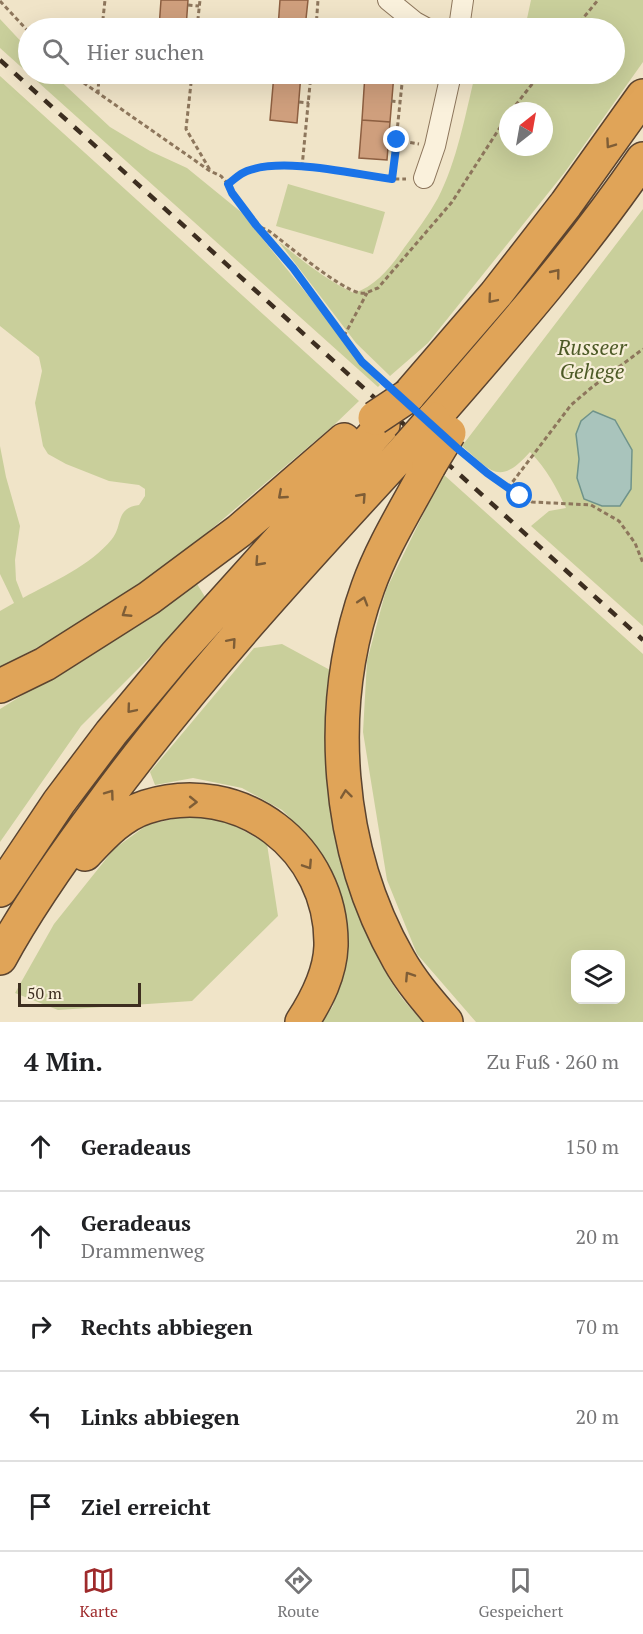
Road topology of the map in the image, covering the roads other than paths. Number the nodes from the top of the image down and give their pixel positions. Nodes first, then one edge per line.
1 (388, 0) edge
2 (463, 0) edge
3 (410, 18) edge
4 (460, 18) edge
5 (449, 84) edge
6 (643, 96) edge
7 (643, 159) edge
8 (424, 178) road end
9 (379, 421) junction
10 (418, 456) junction
11 (0, 686) edge
12 (0, 890) edge
13 (29, 911) junction
14 (0, 957) edge
15 (302, 1022) edge
16 (446, 1022) edge

1 - 3 street
2 - 4 street
5 - 8 street
6 -> 9 highway, bridge
10 -> 7 highway, bridge
9 -> 11 highway
9 -> 12 highway
13 -> 10 highway
16 -> 10 highway
13 - 14 highway
13 -> 15 highway

